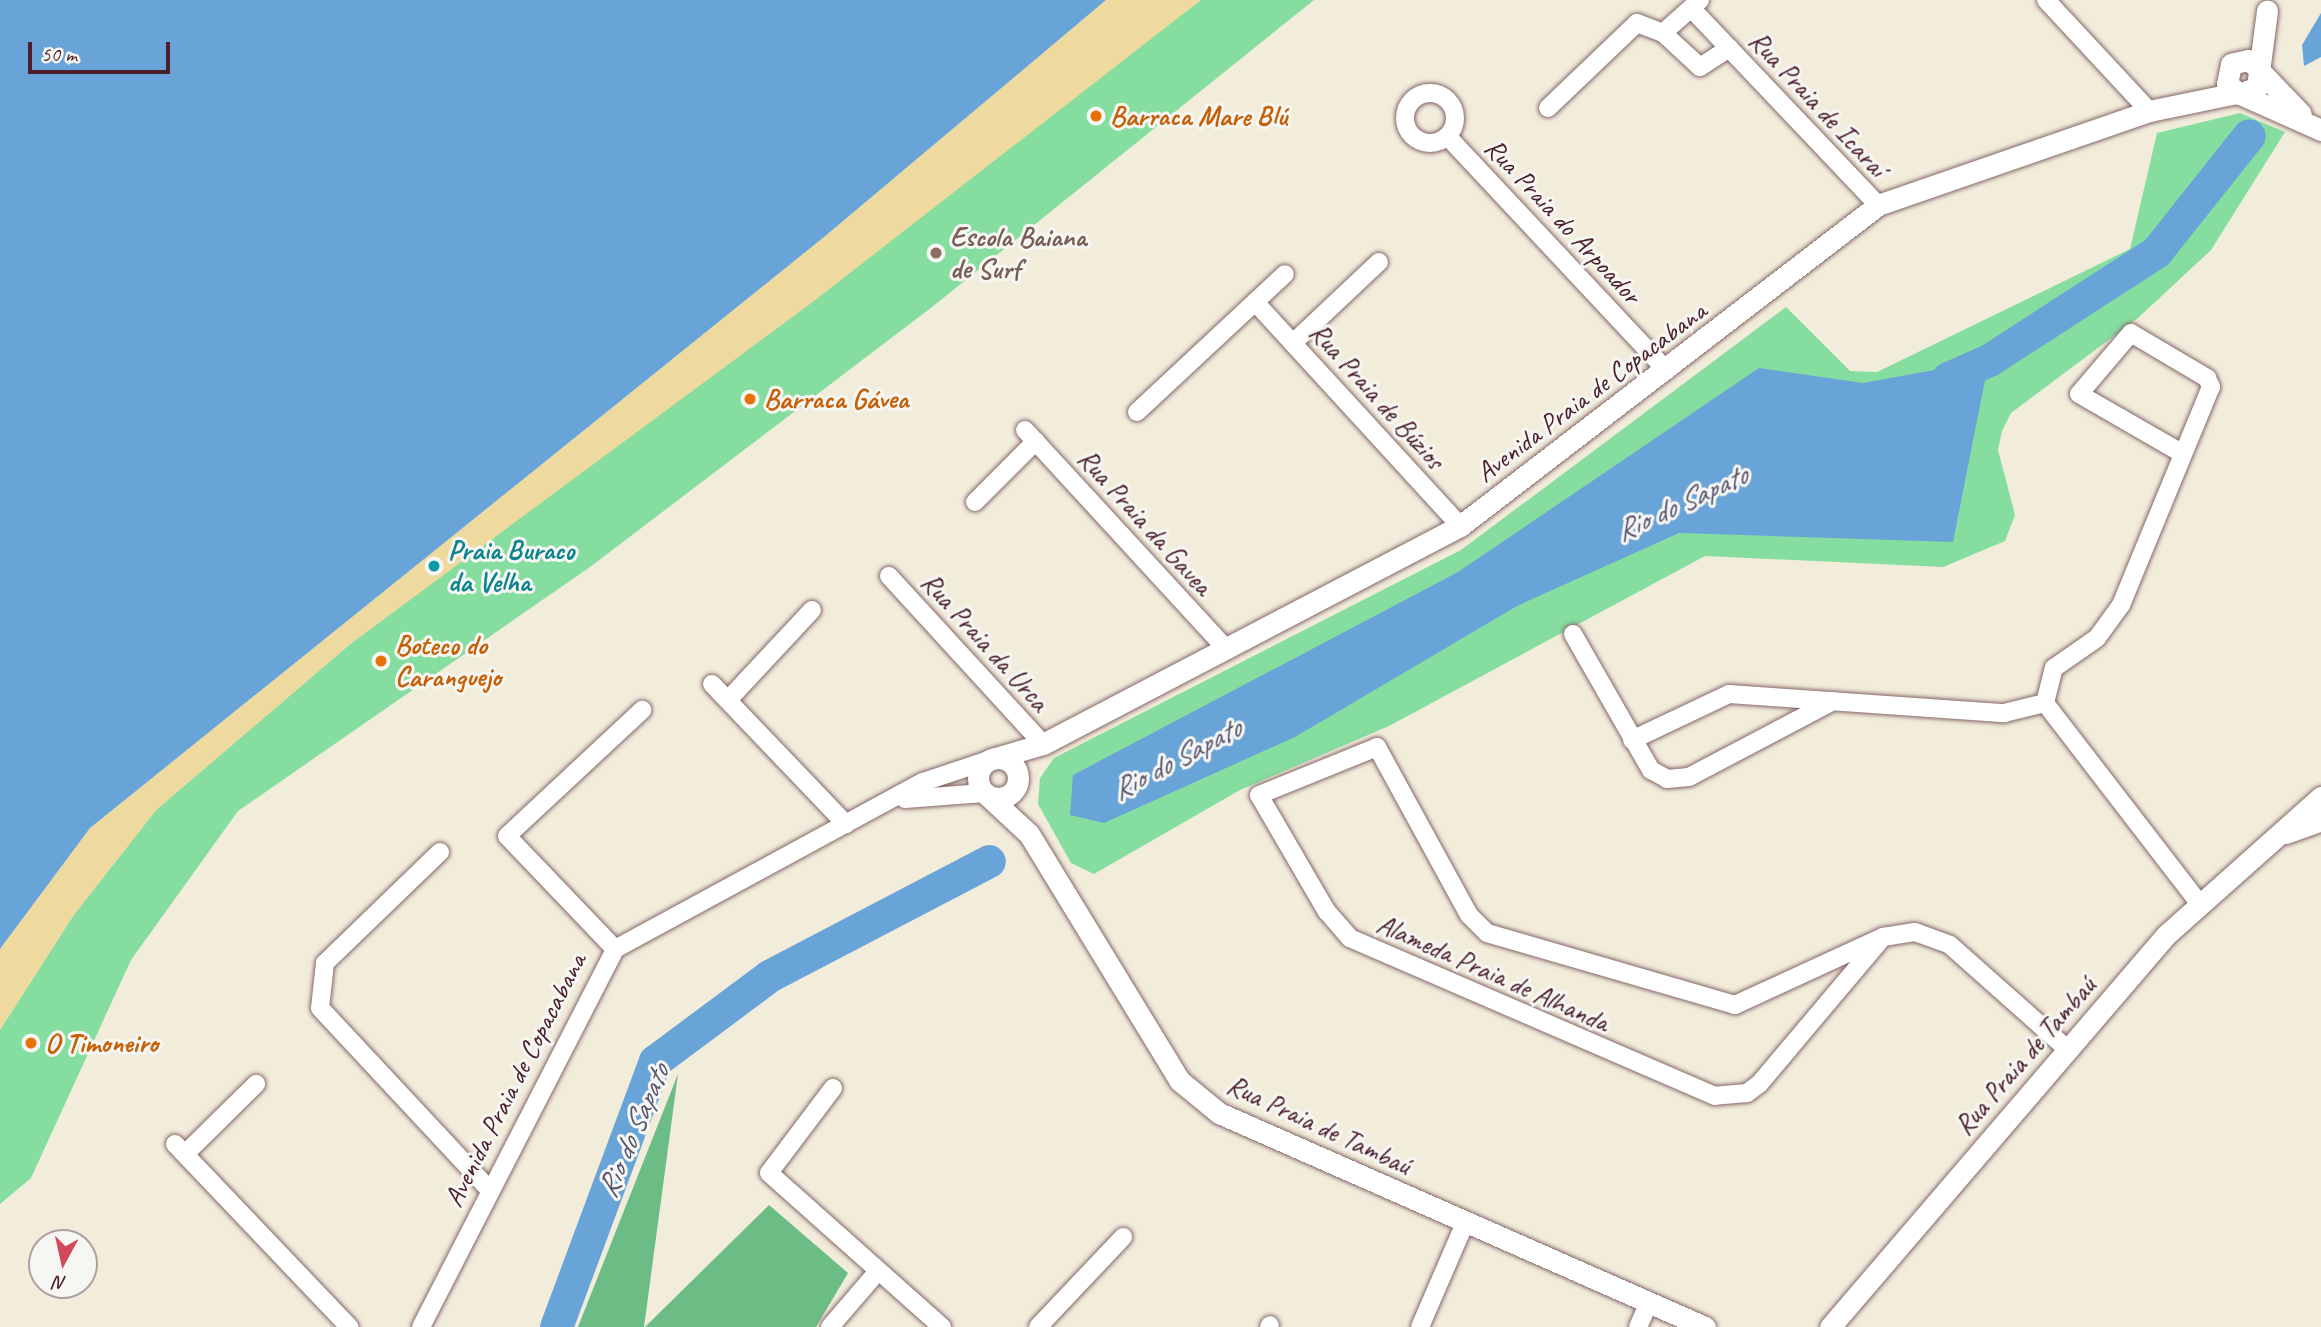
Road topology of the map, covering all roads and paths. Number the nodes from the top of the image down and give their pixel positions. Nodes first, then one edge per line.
1 (2046, 0) edge
2 (1695, 4) edge
3 (2270, 5) edge
4 (1663, 33) junction
5 (1729, 48) junction
6 (2257, 68) junction
7 (2227, 69) junction
8 (2239, 93) junction
9 (2176, 103) junction
10 (1548, 108) dead end
11 (2149, 111) junction
12 (2319, 128) edge
13 (1448, 137) dead end
14 (1878, 205) junction
15 (1379, 262) dead end
16 (1285, 274) dead end
17 (1255, 302) junction
18 (1293, 343) junction
19 (1667, 371) junction
20 (1137, 412) dead end
21 (2180, 452) junction
22 (975, 502) dead end
23 (1460, 526) junction
24 (889, 576) dead end
25 (812, 610) dead end
26 (1573, 634) dead end
27 (1227, 650) junction
28 (712, 684) dead end
29 (1835, 700) junction
30 (728, 701) junction
31 (2045, 704) junction
32 (642, 710) dead end
33 (1632, 740) junction
34 (1043, 744) junction
35 (991, 759) junction
36 (1017, 783) junction
37 (986, 794) junction
38 (2321, 797) edge
39 (888, 803) junction
40 (2321, 820) edge
41 (846, 824) junction
42 (1029, 834) junction
43 (2278, 836) junction
44 (440, 852) dead end
45 (2197, 902) junction
46 (1883, 937) junction
47 (615, 949) junction
48 (2067, 1049) junction
49 (257, 1084) dead end
50 (833, 1088) dead end
51 (489, 1189) junction
52 (1465, 1223) junction
53 (1123, 1237) dead end
54 (878, 1270) junction
55 (1648, 1302) junction
56 (349, 1327) edge
57 (421, 1327) edge
58 (830, 1327) edge
59 (942, 1327) edge
60 (1038, 1327) edge
61 (1420, 1327) edge
62 (1638, 1327) edge
63 (1705, 1327) edge
64 (1830, 1327) edge

1 - 11 street
2 - 4 street
2 - 5 street, Rua Praia de Icaraí
3 - 6 street, Avenida Praia de Copacabana
3 - 7 street, Avenida Praia de Copacabana
4 - 5 street
4 - 10 street
5 - 14 street, Rua Praia de Icaraí
6 - 7 street
6 - 8 street
6 - 12 street
7 - 8 street
7 - 9 street, Avenida Praia de Copacabana
8 - 9 street, Avenida Praia de Copacabana
8 - 12 street
9 - 11 street, Avenida Praia de Copacabana
11 - 14 street, Avenida Praia de Copacabana
13 - 19 street, Rua Praia do Arpoador
14 - 19 street, Avenida Praia de Copacabana
15 - 18 street
16 - 17 street
17 - 18 street, Rua Praia de Búzios
17 - 20 street
18 - 23 street, Rua Praia de Búzios
19 - 23 street, Avenida Praia de Copacabana
21 - 21 street
21 - 31 street
22 - 27 street, Rua Praia da Gavea
23 - 27 street, Avenida Praia de Copacabana
24 - 34 street, Rua Praia da Urca
25 - 30 street
26 - 33 street
27 - 34 street, Avenida Praia de Copacabana
28 - 30 street
29 - 31 street
29 - 33 street
29 - 33 street
30 - 41 street
31 - 45 street
32 - 47 street
34 - 35 street, Avenida Praia de Copacabana
34 - 36 street, Avenida Praia de Copacabana
35 - 36 street
35 - 37 street
35 - 39 street, Avenida Praia de Copacabana
36 - 37 street
36 - 42 street, Rua Praia de Tambaú
37 - 39 street, Avenida Praia de Copacabana
37 - 42 street, Rua Praia de Tambaú
38 - 43 street, Rua Praia de Tambaú
39 - 41 street, Avenida Praia de Copacabana
40 - 43 street, Rua Praia de Tambaú
41 - 47 street, Avenida Praia de Copacabana
42 - 52 street, Rua Praia de Tambaú
43 - 45 street, Rua Praia de Tambaú
44 - 51 street
45 - 48 street, Rua Praia de Tambaú
46 - 46 street, Alameda Praia de Alhanda
46 - 48 street, Alameda Praia de Alhanda
47 - 51 street, Avenida Praia de Copacabana
48 - 64 street, Rua Praia de Tambaú
49 - 56 street
50 - 54 street
51 - 57 street, Avenida Praia de Copacabana
52 - 55 street, Rua Praia de Tambaú
52 - 61 street
53 - 60 street
54 - 58 street
54 - 59 street
55 - 62 street
55 - 63 street, Rua Praia de Tambaú

